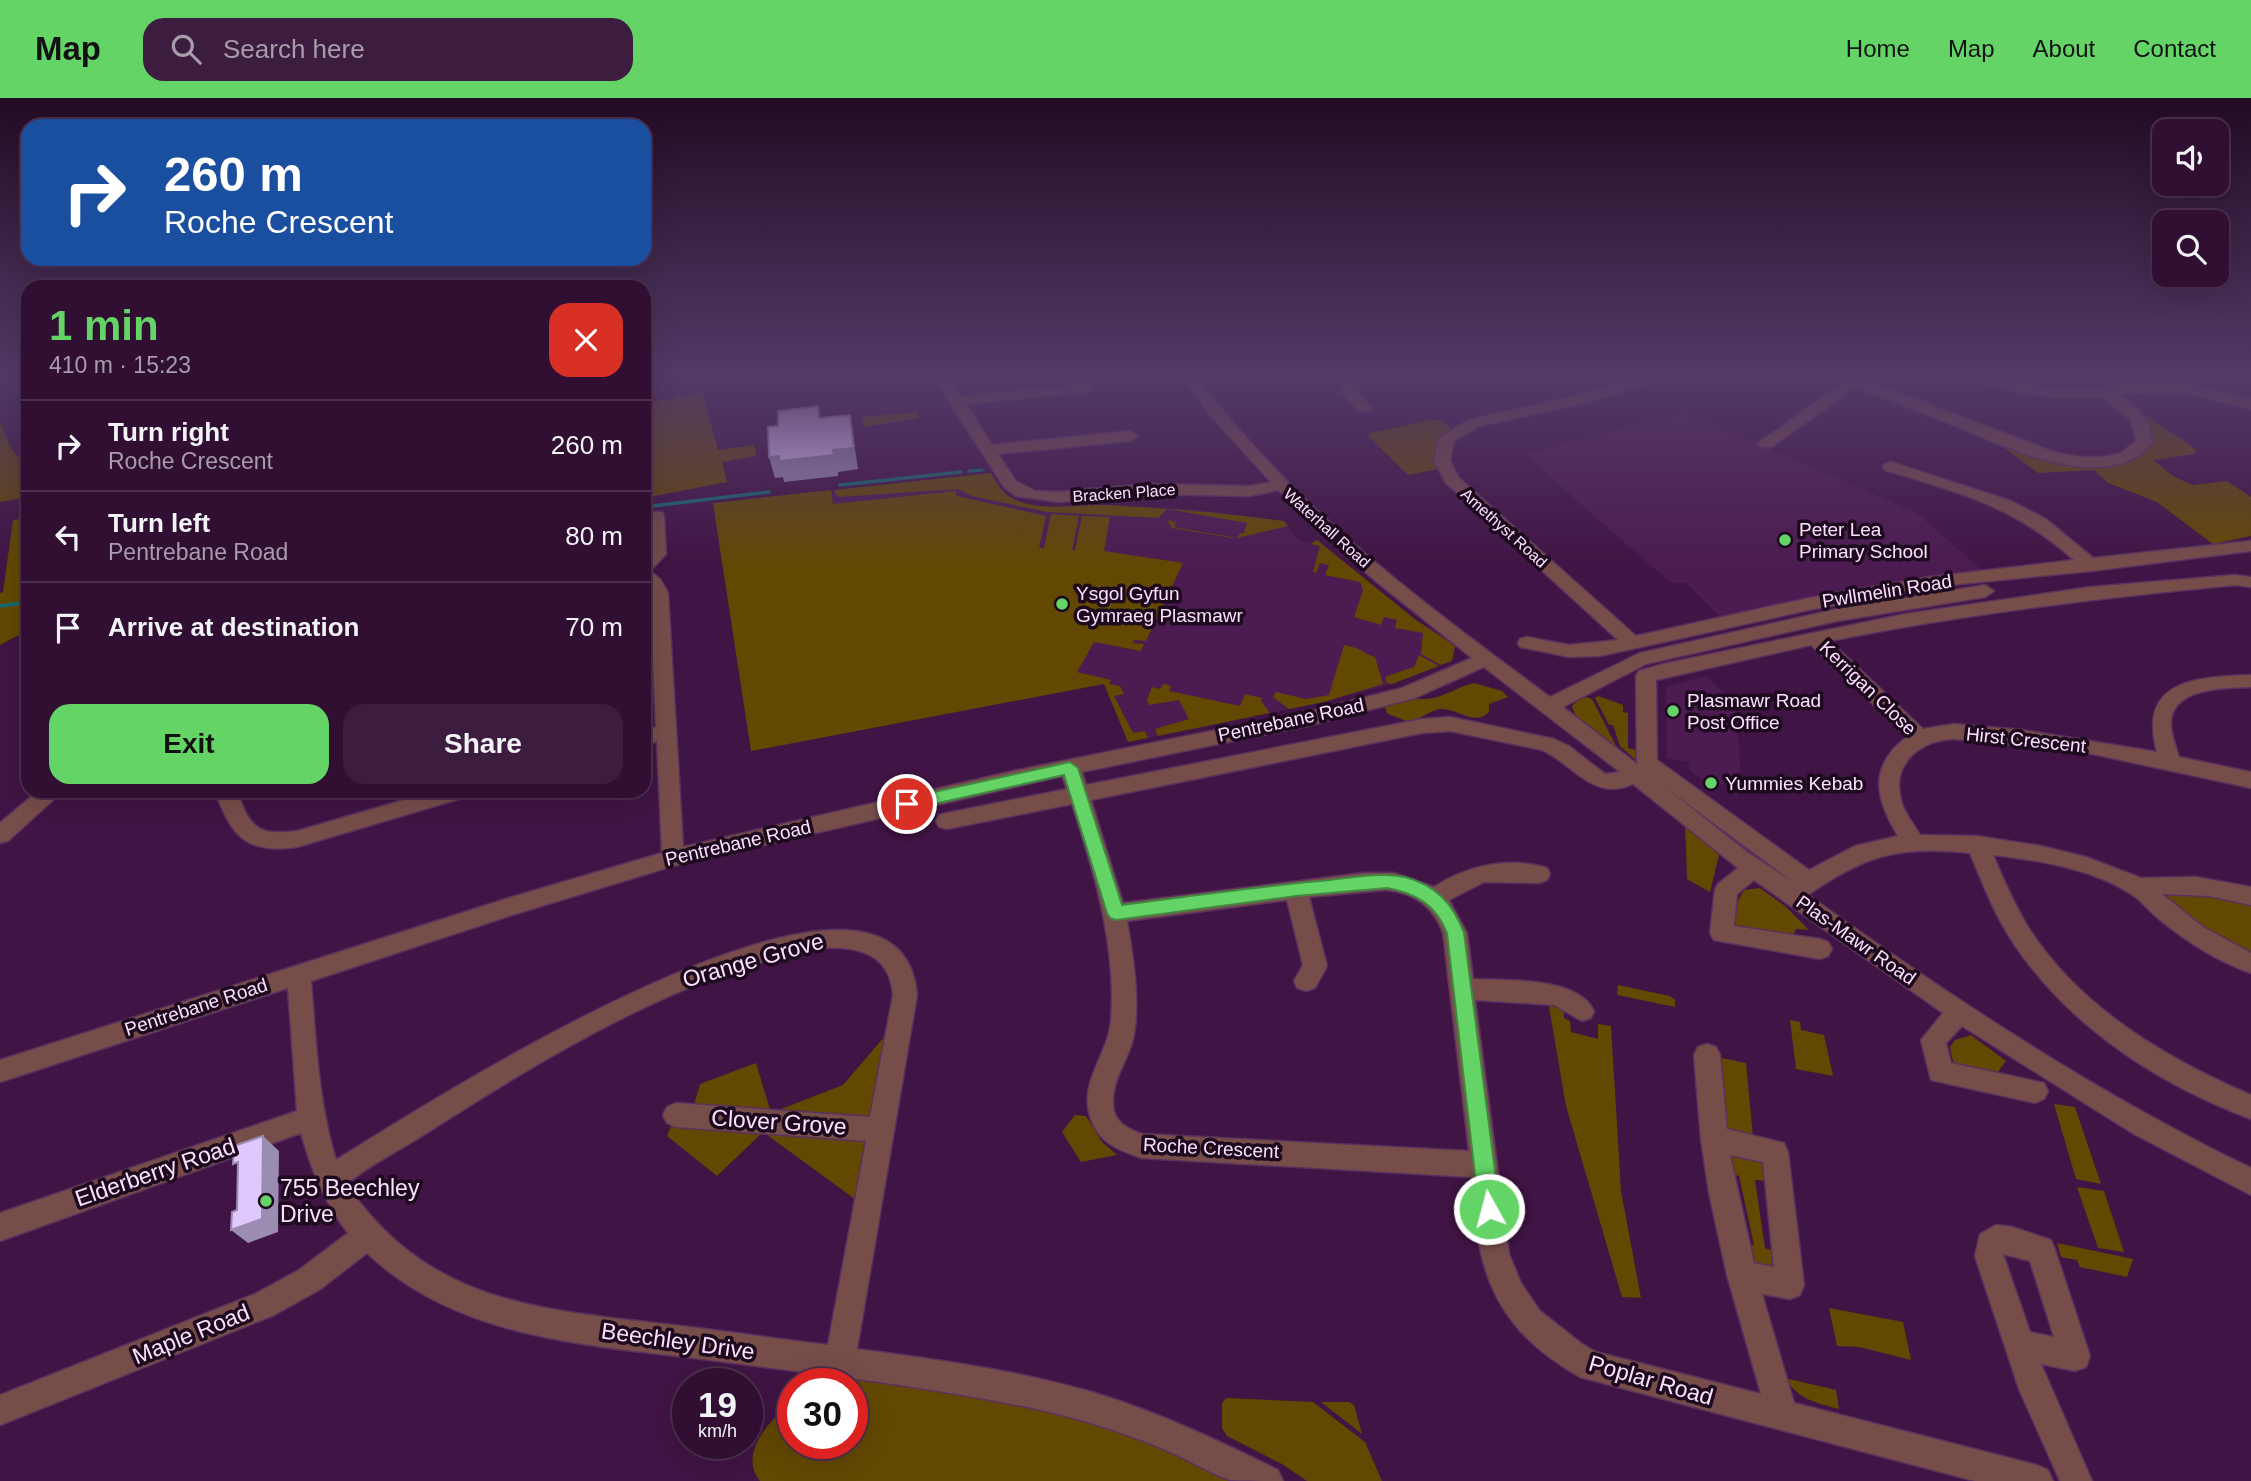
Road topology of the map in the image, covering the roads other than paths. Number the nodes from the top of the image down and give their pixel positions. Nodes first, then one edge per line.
1 (981, 440) edge
2 (1094, 440) edge
3 (1239, 440) edge
4 (1447, 440) edge
5 (1772, 440) edge
6 (2006, 440) edge
7 (2144, 440) edge
8 (1766, 444) dead end
9 (988, 450) junction
10 (1891, 467) dead end
11 (1280, 485) junction
12 (656, 516) dead end
13 (2251, 546) edge
14 (651, 560) edge
15 (2251, 561) edge
16 (2091, 566) junction
17 (2192, 569) junction
18 (2069, 574) junction
19 (651, 581) edge
20 (2251, 582) edge
21 (2208, 583) junction
22 (1696, 629) junction
23 (1815, 638) junction
24 (1631, 642) junction
25 (1527, 643) dead end
26 (1710, 643) junction
27 (652, 645) edge
28 (1487, 659) junction
29 (1663, 662) junction
30 (2251, 681) edge
31 (1549, 706) junction
32 (667, 731) junction
33 (651, 736) edge
34 (1920, 738) junction
35 (2170, 762) junction
36 (1070, 768) junction
37 (1633, 774) junction
38 (2251, 780) edge
39 (1079, 796) junction
40 (44, 798) edge
41 (228, 798) edge
42 (438, 798) edge
43 (947, 821) dead end
44 (0, 835) edge
45 (1913, 842) junction
46 (1977, 844) junction
47 (673, 858) junction
48 (1754, 868) junction
49 (1539, 874) dead end
50 (2139, 887) junction
51 (1800, 889) junction
52 (1296, 890) junction
53 (2251, 896) edge
54 (1435, 898) junction
55 (1116, 913) junction
56 (1820, 949) dead end
57 (2251, 963) edge
58 (299, 974) junction
59 (1306, 981) dead end
60 (1463, 989) junction
61 (1582, 1011) dead end
62 (1960, 1011) junction
63 (1707, 1055) dead end
64 (0, 1071) edge
65 (2035, 1091) dead end
66 (2251, 1107) edge
67 (676, 1115) dead end
68 (311, 1118) junction
69 (882, 1130) junction
70 (1714, 1139) junction
71 (1484, 1165) junction
72 (331, 1178) junction
73 (2251, 1182) edge
74 (0, 1227) edge
75 (369, 1235) junction
76 (1741, 1275) junction
77 (2018, 1345) dead end
78 (840, 1363) junction
79 (0, 1410) edge
80 (1782, 1416) junction
81 (2006, 1477) edge
82 (1267, 1481) edge
83 (2038, 1481) edge
84 (2076, 1481) edge

1 - 9 street, Bracken Place
2 - 9 street
3 - 11 street, Waterhall Road
4 - 24 street, Amethyst Road
5 - 8 street
6 - 7 street
9 - 11 street, Bracken Place
10 - 16 street
11 - 28 street, Waterhall Road
12 - 14 street
13 - 16 street, Pwllmelin Road
15 - 17 street, Pwllmelin Road
16 - 18 street, Pwllmelin Road
17 - 18 street, Pwllmelin Road
17 - 21 street
18 - 22 street, Pwllmelin Road
18 - 26 street, Pwllmelin Road
19 - 27 street
20 - 21 street, Pwllmelin Road
21 - 23 street, Pwllmelin Road
22 - 24 street, Pwllmelin Road
22 - 26 street
23 - 29 street, Pwllmelin Road
23 - 34 street, Kerrigan Close
24 - 25 street, Pwllmelin Road
26 - 29 street, Pwllmelin Road
27 - 32 street
28 - 31 street, Plas-Mawr Road
28 - 36 street, Pentrebane Road
29 - 31 street, Pwllmelin Road
29 - 51 street, Plas-Mawr Road
30 - 35 street
31 - 37 street, Plas-Mawr Road
32 - 33 street
32 - 47 street
34 - 35 street, Hirst Crescent
34 - 45 street
35 - 38 street, Hirst Crescent
36 - 39 street, Roche Crescent
36 - 47 street, Pentrebane Road
37 - 39 street
37 - 48 street, Plas-Mawr Road
39 - 43 street
39 - 55 street, Roche Crescent
40 - 44 street
41 - 42 street
45 - 46 street
45 - 51 street
46 - 50 street
46 - 66 street
47 - 58 street, Pentrebane Road
48 - 51 street, Plas-Mawr Road
48 - 56 street
49 - 54 street
50 - 53 street
50 - 57 street
51 - 62 street, Plas-Mawr Road
52 - 54 street
52 - 55 street
52 - 59 street
54 - 60 street, Poplar Road
55 - 71 street, Roche Crescent
58 - 64 street, Pentrebane Road
58 - 68 street, Beechley Drive
60 - 61 street
60 - 71 street, Poplar Road
62 - 65 street
62 - 73 street, Plas-Mawr Road
63 - 70 street
67 - 69 street, Clover Grove
68 - 72 street, Beechley Drive
68 - 74 street, Elderberry Road
69 - 72 street, Orange Grove
69 - 78 street, Orange Grove
70 - 76 street
70 - 76 street
71 - 80 street, Poplar Road
72 - 75 street, Beechley Drive
75 - 78 street, Beechley Drive
75 - 79 street, Maple Road
76 - 80 street
77 - 84 street
78 - 82 street, Beechley Drive
80 - 81 street, Poplar Road
81 - 83 street, Poplar Road

